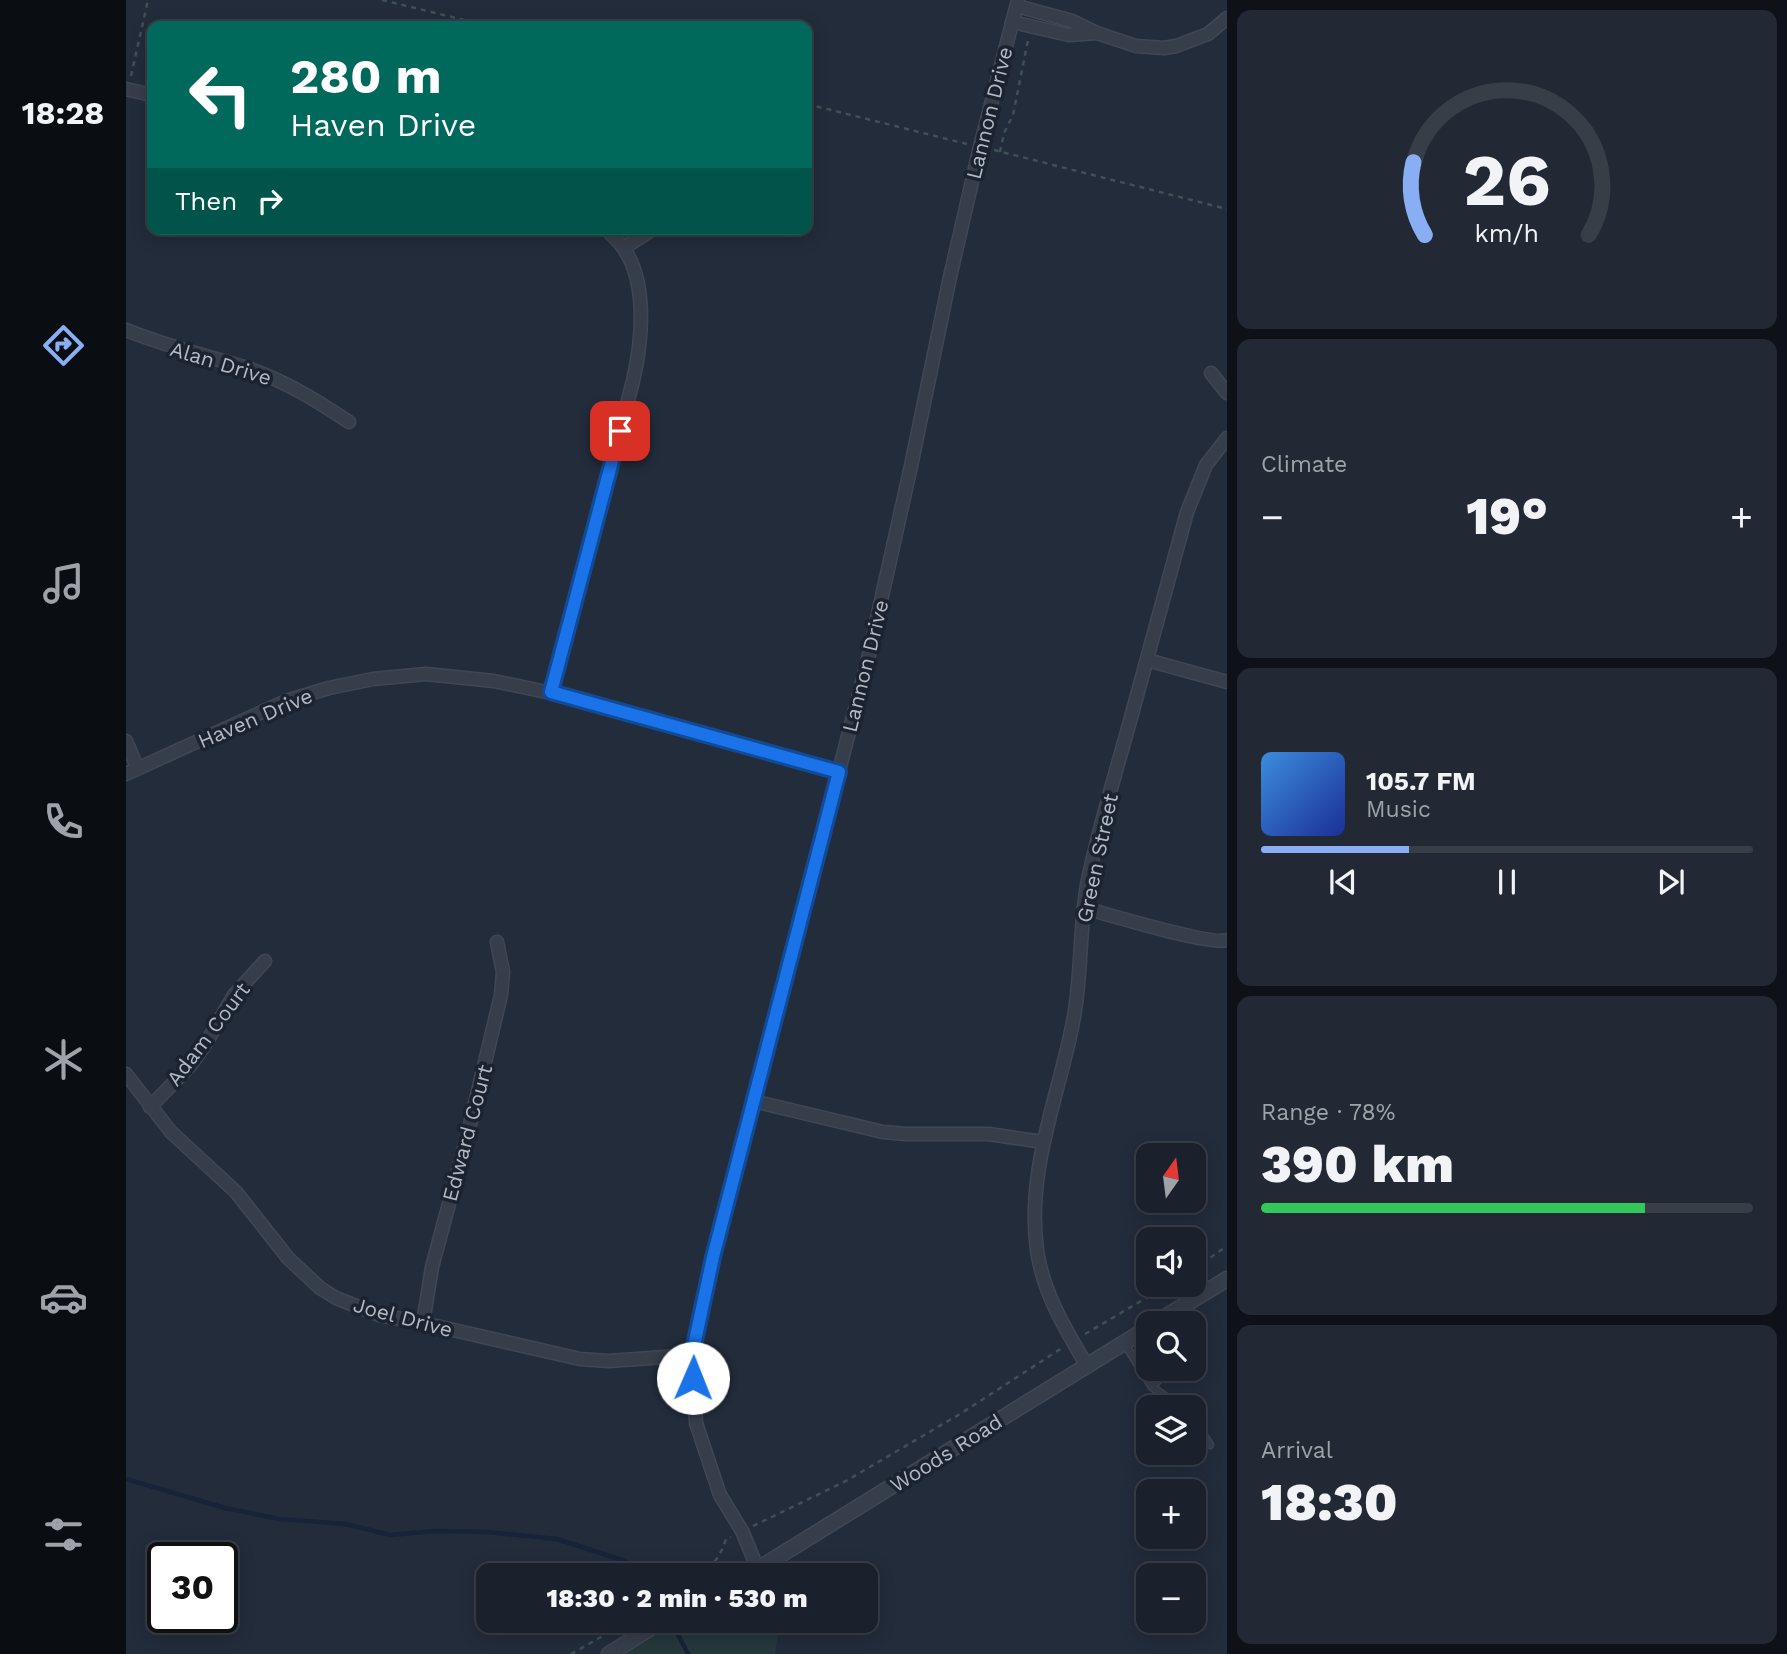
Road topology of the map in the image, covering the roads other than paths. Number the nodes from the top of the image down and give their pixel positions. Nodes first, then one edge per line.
1 (1018, 3) edge
2 (1227, 18) edge
3 (1012, 22) junction
4 (1097, 33) junction
5 (127, 89) edge
6 (147, 94) edge
7 (612, 235) edge
8 (644, 235) edge
9 (624, 248) junction
10 (126, 330) edge
11 (1211, 373) dead end
12 (1227, 393) edge
13 (349, 422) dead end
14 (1227, 438) edge
15 (1147, 660) junction
16 (1227, 682) edge
17 (551, 692) junction
18 (126, 741) edge
19 (131, 771) edge
20 (839, 772) junction
21 (1084, 908) junction
22 (1227, 940) edge
23 (497, 942) dead end
24 (265, 961) dead end
25 (126, 1074) edge
26 (753, 1101) junction
27 (150, 1107) junction
28 (1043, 1142) junction
29 (1227, 1279) edge
30 (1186, 1304) junction
31 (1175, 1311) edge
32 (1191, 1311) edge
33 (423, 1323) junction
34 (1136, 1336) edge
35 (1124, 1343) junction
36 (692, 1355) junction
37 (1087, 1366) junction
38 (1158, 1381) edge
39 (1152, 1387) junction
40 (1163, 1395) edge
41 (1206, 1439) edge
42 (1210, 1445) dead end
43 (755, 1563) edge
44 (764, 1563) edge
45 (643, 1633) edge
46 (609, 1654) edge

1 - 3 street, Lannon Drive
1 - 4 street
2 - 4 street
3 - 4 street
3 - 20 street, Lannon Drive
5 - 6 street
7 - 9 street
8 - 9 street
9 - 17 street
10 - 13 street, Alan Drive
11 - 12 street
14 - 15 street, Green Street
15 - 16 street
15 - 21 street, Green Street
17 - 19 street, Haven Drive
17 - 20 street, Haven Drive
18 - 19 street
20 - 26 street, Lannon Drive
21 - 22 street
21 - 28 street, Green Street
23 - 33 street, Edward Court
24 - 27 street, Adam Court
25 - 27 street, Joel Drive
26 - 28 street
26 - 36 street, Lannon Drive
27 - 33 street, Joel Drive
28 - 37 street, Green Street
29 - 30 street
30 - 31 street
30 - 32 lane
33 - 36 street, Joel Drive
34 - 35 street, Woods Road
35 - 37 street, Woods Road
35 - 39 lane
36 - 43 street, Lannon Drive
37 - 44 street, Woods Road
38 - 39 lane
39 - 40 lane
41 - 42 lane
45 - 46 street

